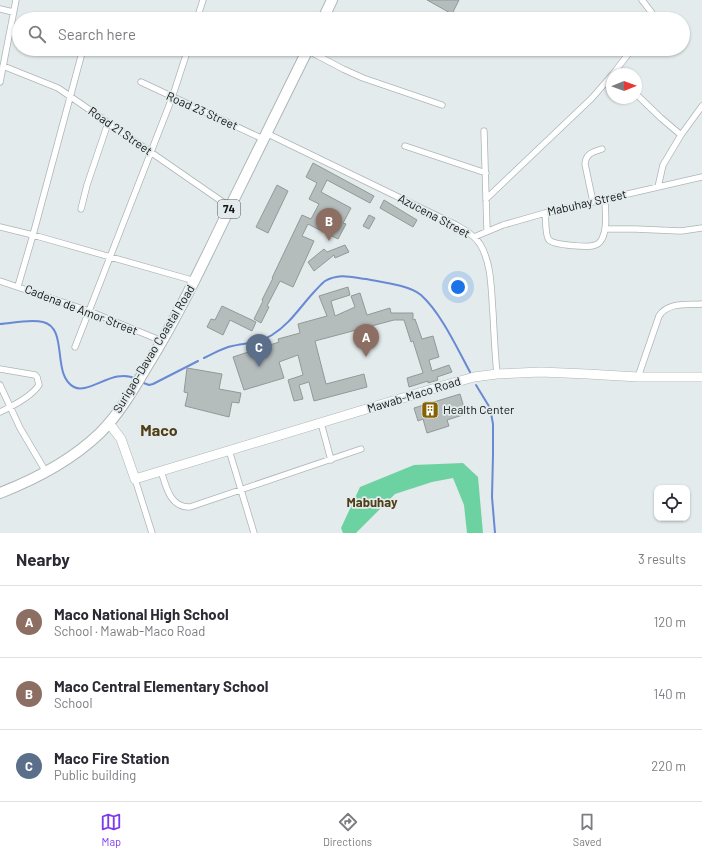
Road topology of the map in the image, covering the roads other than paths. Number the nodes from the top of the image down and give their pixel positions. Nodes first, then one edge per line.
1 (16, 0) edge
2 (203, 0) edge
3 (332, 0) edge
4 (642, 0) edge
5 (0, 9) edge
6 (13, 12) joint
7 (199, 12) edge
8 (326, 12) edge
9 (651, 12) edge
10 (12, 17) edge
11 (81, 56) edge
12 (186, 56) edge
13 (305, 56) edge
14 (319, 56) edge
15 (627, 56) edge
16 (3, 66) junction
17 (618, 68) edge
18 (0, 82) edge
19 (141, 82) dead end
20 (606, 82) edge
21 (70, 96) junction
22 (172, 98) junction
23 (642, 99) edge
24 (442, 105) dead end
25 (702, 106) edge
26 (108, 123) junction
27 (484, 130) dead end
28 (681, 135) junction
29 (265, 136) junction
30 (405, 146) dead end
31 (602, 149) dead end
32 (150, 152) junction
33 (486, 174) junction
34 (702, 177) edge
35 (658, 187) junction
36 (486, 199) junction
37 (605, 199) junction
38 (593, 202) junction
39 (230, 207) junction
40 (81, 209) dead end
41 (545, 213) junction
42 (0, 227) edge
43 (702, 228) edge
44 (605, 229) junction
45 (487, 230) junction
46 (33, 235) junction
47 (474, 237) junction
48 (110, 257) junction
49 (0, 281) edge
50 (195, 281) junction
51 (18, 286) junction
52 (702, 304) edge
53 (89, 311) junction
54 (162, 341) junction
55 (75, 347) dead end
56 (0, 368) edge
57 (497, 374) junction
58 (638, 377) junction
59 (702, 377) edge
60 (0, 384) edge
61 (10, 408) junction
62 (0, 412) edge
63 (109, 423) junction
64 (321, 423) junction
65 (361, 449) dead end
66 (229, 450) junction
67 (331, 460) junction
68 (162, 471) junction
69 (46, 472) junction
70 (135, 479) junction
71 (241, 490) junction
72 (0, 493) edge
73 (152, 533) edge
74 (254, 533) edge

1 - 6 street
2 - 7 street
3 - 8 highway
4 - 9 street
5 - 6 street
10 - 16 street
11 - 21 street
12 - 22 street
13 - 29 highway, Surigao-Davao Coastal Road / 74
14 - 24 street
15 - 17 street
16 - 18 street
16 - 21 street, Road 21 Street
19 - 22 street, Road 23 Street
20 - 36 street
21 - 26 street, Road 21 Street
21 - 46 street
22 - 29 street, Road 23 Street
22 - 32 street
23 - 28 street
25 - 28 street
26 - 32 street, Road 21 Street
26 - 40 street
27 - 33 street
28 - 35 street
29 - 39 highway, Surigao-Davao Coastal Road / 74
29 - 47 street, Azucena Street
30 - 33 street
31 - 38 street
32 - 39 street, Road 21 Street
32 - 48 street
33 - 36 street
34 - 35 street, Mabuhay Street
35 - 37 street, Mabuhay Street
36 - 45 street
37 - 38 street, Mabuhay Street
37 - 44 street
38 - 41 street, Mabuhay Street
39 - 50 highway, Surigao-Davao Coastal Road / 74
41 - 44 street
41 - 45 street, Mabuhay Street
42 - 46 street
43 - 44 street
45 - 47 street, Mabuhay Street
46 - 48 street
46 - 51 street
47 - 57 street, Azucena Street
48 - 50 street
48 - 53 street
49 - 51 street, Cadena de Amor Street
50 - 54 highway, Surigao-Davao Coastal Road / 74
51 - 53 street, Cadena de Amor Street
52 - 58 street
53 - 54 street, Cadena de Amor Street
53 - 55 street
54 - 63 highway, Surigao-Davao Coastal Road / 74
56 - 61 street
57 - 58 main road, Mawab-Maco Road
57 - 64 main road, Mawab-Maco Road
58 - 59 main road, Mawab-Maco Road
60 - 61 street
61 - 62 street
61 - 69 street
63 - 69 highway, Surigao-Davao Coastal Road / 74
63 - 70 main road
64 - 66 main road, Mawab-Maco Road
64 - 67 street
65 - 67 street
66 - 68 main road, Mawab-Maco Road
66 - 71 street
67 - 71 street
68 - 70 main road, Mawab-Maco Road
68 - 71 street
69 - 72 highway, Surigao-Davao Coastal Road / 74
70 - 73 street
71 - 74 street

